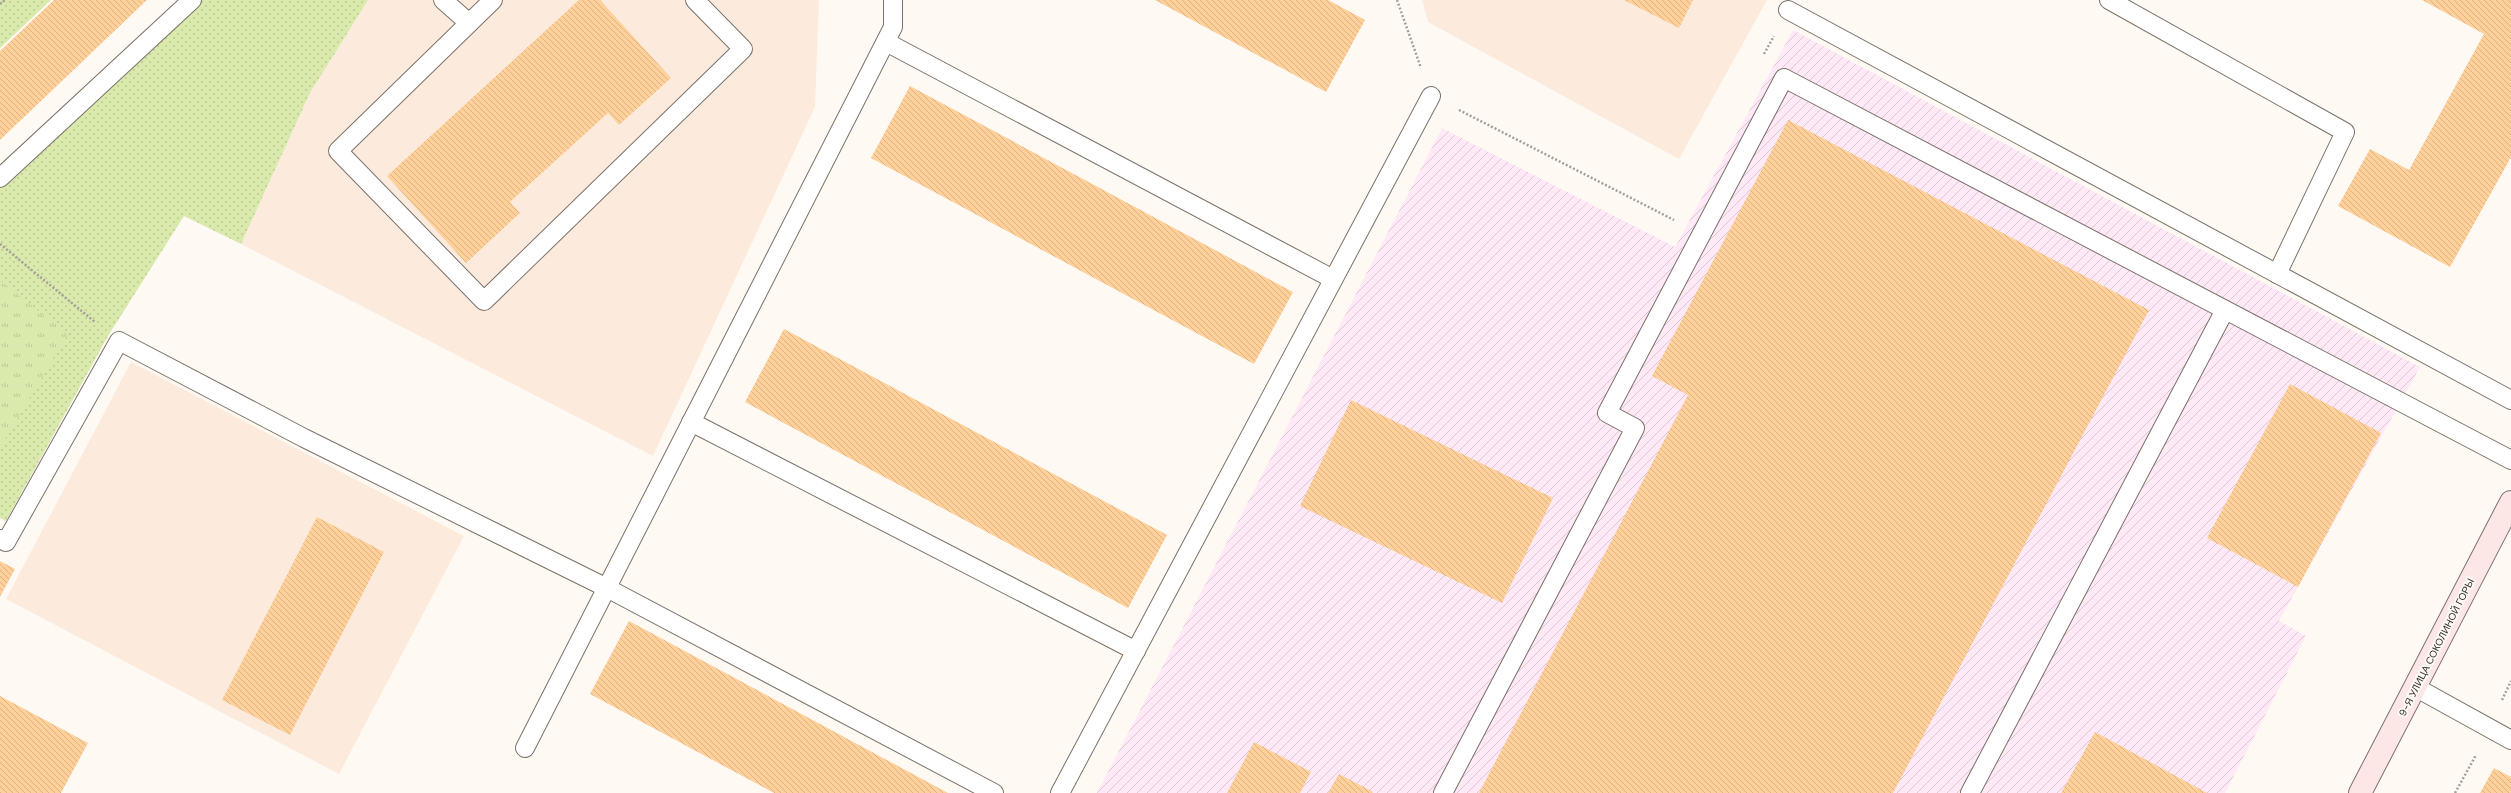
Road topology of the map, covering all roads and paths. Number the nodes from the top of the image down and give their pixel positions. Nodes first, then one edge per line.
1 (5, 0) edge
2 (192, 0) edge
3 (443, 0) edge
4 (493, 0) edge
5 (694, 0) edge
6 (893, 0) edge
7 (1397, 0) edge
8 (2109, 0) edge
9 (0, 4) edge
10 (1788, 10) joint
11 (469, 23) junction
12 (886, 42) junction
13 (1760, 61) dead end
14 (1431, 96) junction
15 (0, 178) edge
16 (1678, 214) dead end
17 (0, 244) edge
18 (2277, 274) junction
19 (1333, 279) junction
20 (2225, 310) junction
21 (119, 342) junction
22 (2511, 400) edge
23 (691, 422) junction
24 (2511, 460) edge
25 (2510, 504) edge
26 (0, 539) edge
27 (607, 588) junction
28 (1136, 651) junction
29 (2415, 687) junction
30 (2511, 740) edge
31 (524, 748) dead end
32 (994, 793) edge
33 (1060, 793) edge
34 (1443, 793) edge
35 (1970, 793) edge
36 (2360, 793) edge

1 - 9 path
2 - 15 lane
3 - 11 lane
4 - 11 lane
5 - 11 lane
6 - 12 lane
7 - 14 path
8 - 18 lane
10 - 13 path
10 - 18 lane
12 - 19 lane
12 - 23 lane
14 - 16 path
14 - 19 lane
17 - 21 path
18 - 22 lane
19 - 28 lane
20 - 24 lane
20 - 34 lane
20 - 35 lane
21 - 26 lane
21 - 27 lane
23 - 27 lane
23 - 28 lane
25 - 29 street, 9-Я УЛИЦА СОКОЛИНОЙ ГОРЫ
27 - 31 lane
27 - 32 lane
28 - 33 lane
29 - 30 lane
29 - 36 street, 9-Я УЛИЦА СОКОЛИНОЙ ГОРЫ

